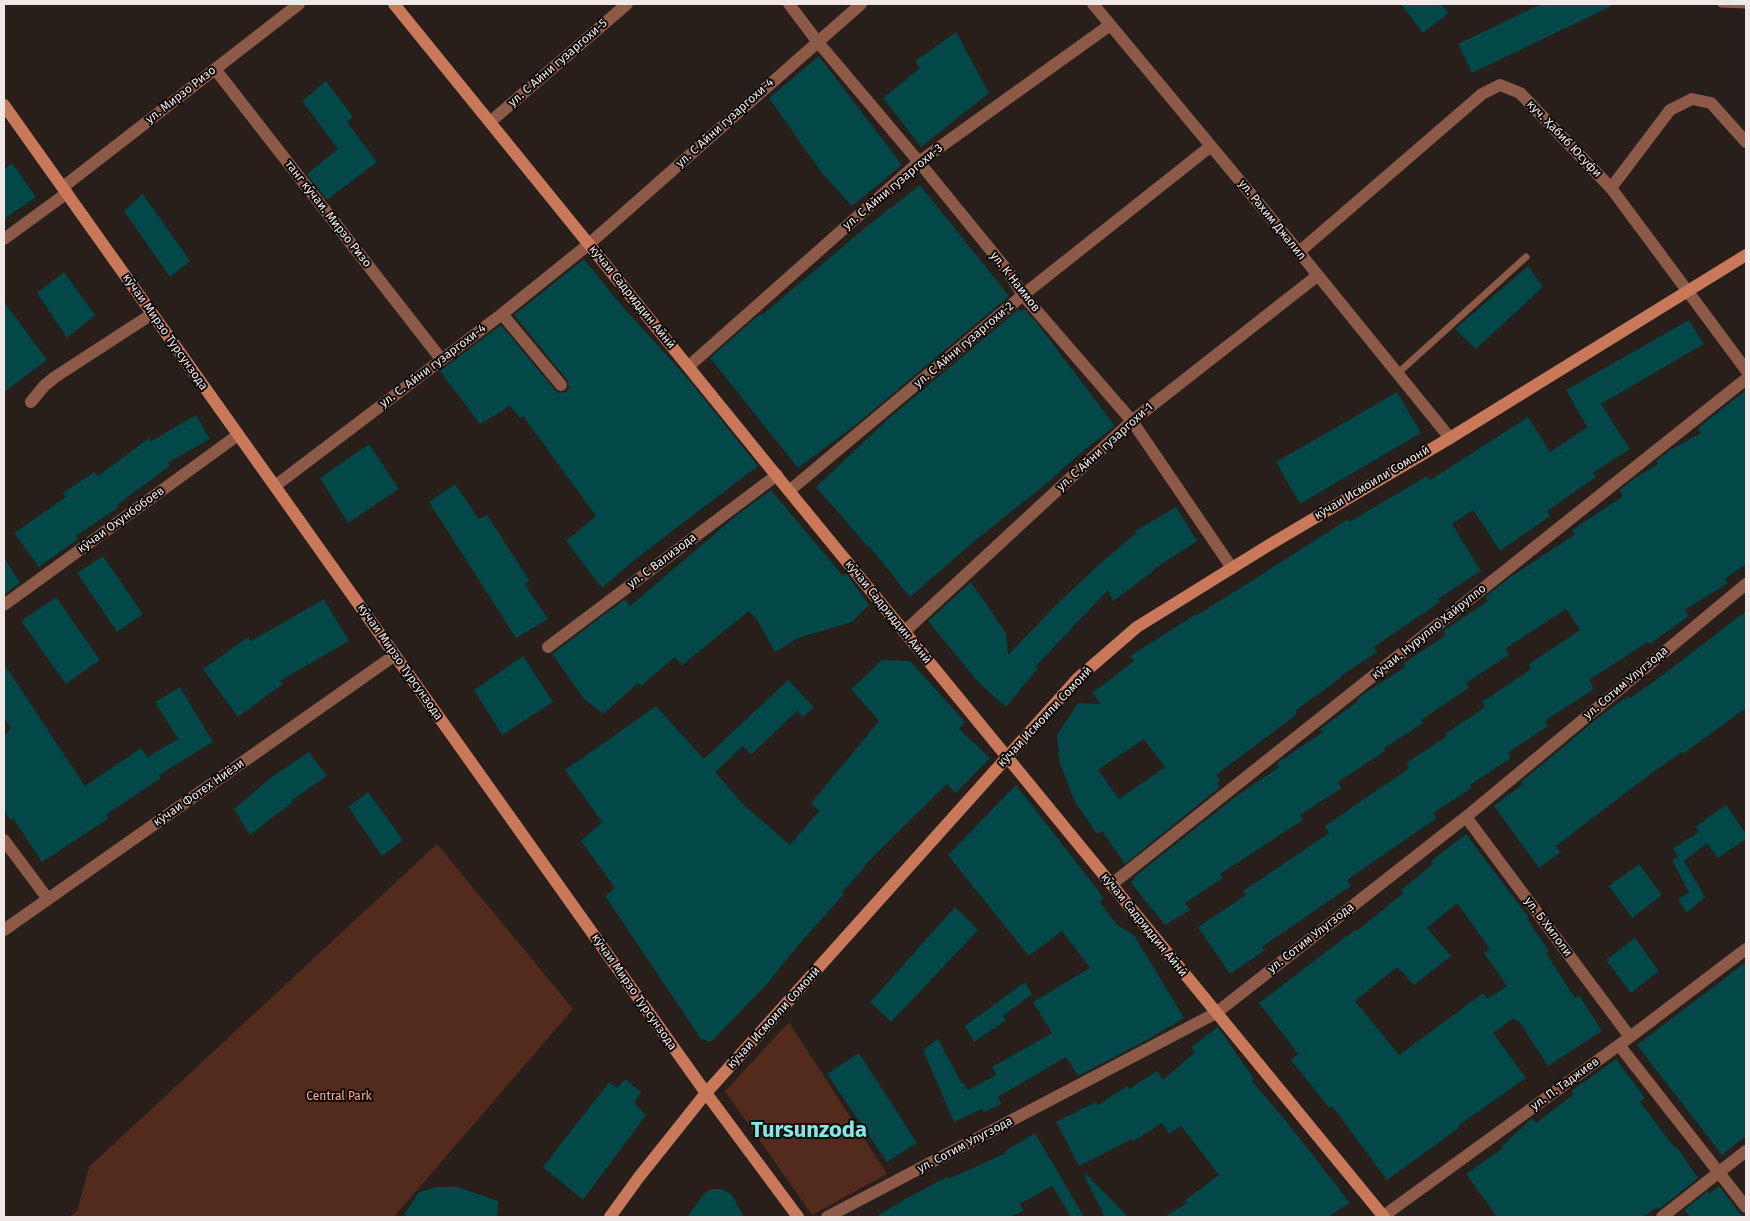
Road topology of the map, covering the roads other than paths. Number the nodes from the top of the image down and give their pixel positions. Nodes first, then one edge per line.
1 (299, 4) edge
2 (394, 4) edge
3 (626, 4) edge
4 (789, 4) edge
5 (861, 4) edge
6 (1093, 4) edge
7 (1721, 4) edge
8 (1746, 5) edge
9 (1110, 24) junction
10 (817, 42) junction
11 (215, 69) junction
12 (4, 106) edge
13 (490, 122) junction
14 (1746, 142) edge
15 (1211, 146) junction
16 (919, 162) junction
17 (1611, 188) junction
18 (65, 190) junction
19 (4, 239) edge
20 (589, 244) junction
21 (1299, 252) junction
22 (1746, 255) edge
23 (1526, 257) dead end
24 (1317, 276) junction
25 (1688, 291) junction
26 (1023, 295) junction
27 (152, 314) junction
28 (502, 314) junction
29 (441, 359) junction
30 (688, 366) junction
31 (1746, 370) edge
32 (1397, 374) junction
33 (1746, 379) edge
34 (561, 385) dead end
35 (31, 402) dead end
36 (1132, 421) junction
37 (238, 435) junction
38 (1450, 438) junction
39 (777, 476) junction
40 (276, 486) junction
41 (789, 491) junction
42 (1232, 568) junction
43 (1746, 584) edge
44 (4, 605) edge
45 (904, 632) junction
46 (548, 647) dead end
47 (395, 655) junction
48 (1007, 758) junction
49 (1466, 817) junction
50 (4, 840) edge
51 (1112, 884) junction
52 (48, 899) junction
53 (4, 930) edge
54 (1746, 949) edge
55 (1216, 1013) junction
56 (1630, 1037) junction
57 (1619, 1045) junction
58 (706, 1093) junction
59 (1746, 1151) edge
60 (1718, 1173) junction
61 (1746, 1206) edge
62 (610, 1217) edge
63 (798, 1217) edge
64 (827, 1217) edge
65 (1383, 1217) edge
66 (1662, 1217) edge

1 - 11 street, ул. Мирзо Ризо
2 - 13 street, кӯчаи Садриддин Айнӣ
3 - 13 street, ул. С Айни гузаргохи-5
4 - 10 street, ул. К Наимов
5 - 10 street, ул. С Айни гузаргохи-4
6 - 9 street, ул. Рахим Джалил
7 - 8 lane
9 - 15 street, ул. Рахим Джалил
9 - 16 street, ул. С Айни гузаргохи-3
10 - 16 street, ул. К Наимов
10 - 20 street, ул. С Айни гузаргохи-4
11 - 18 street, ул. Мирзо Ризо
11 - 29 street, танг кӯчаи. Мирзо Ризо
12 - 18 street, кӯчаи Мирзо Турсунзода
13 - 20 street, кӯчаи Садриддин Айнӣ
14 - 17 street
15 - 21 street, ул. Рахим Джалил
15 - 26 street, ул. С Айни гузаргохи-2
16 - 26 street, ул. К Наимов
16 - 30 street, ул. С Айни гузаргохи-3
17 - 21 street, куч. Ҳабиб Юсуфи
17 - 25 street, куч. Ҳабиб Юсуфи
18 - 19 street, ул. Мирзо Ризо
18 - 27 street, кӯчаи Мирзо Турсунзода
20 - 28 street, ул. С. Айни гузаргохи-4
20 - 30 street, кӯчаи Садриддин Айнӣ
21 - 24 street, ул. Рахим Джалил
22 - 25 street, кӯчаи Исмоили Сомонӣ
23 - 32 lane
24 - 32 street, ул. Рахим Джалил
24 - 36 street, ул. С Айни гузаргохи-1
25 - 31 street, куч. Ҳабиб Юсуфи
25 - 38 street, кӯчаи Исмоили Сомонӣ
26 - 36 street, ул. К Наимов
26 - 41 street, ул. С Айни гузаргохи-2
27 - 35 street
27 - 37 street, кӯчаи Мирзо Турсунзода
28 - 29 street, ул. С. Айни гузаргохи-4
28 - 34 street
29 - 40 street, ул. С. Айни гузаргохи-4
30 - 39 street, кӯчаи Садриддин Айнӣ
32 - 38 street, ул. Рахим Джалил
33 - 51 street, кӯчаи. Нурулло Хайрулло
36 - 42 street, ул. К Наимов
36 - 45 street, ул. С Айни гузаргохи-1
37 - 40 street, кӯчаи Мирзо Турсунзода
37 - 44 street, кӯчаи Охунбобоев
38 - 42 street, кӯчаи Исмоили Сомонӣ
39 - 41 street, кӯчаи Садриддин Айнӣ
39 - 46 street, ул. С Вализода
40 - 47 street, кӯчаи Мирзо Турсунзода
41 - 45 street, кӯчаи Садриддин Айнӣ
42 - 48 street, кӯчаи Исмоили Сомонӣ
43 - 49 street, ул. Сотим Улугзода
45 - 48 street, кӯчаи Садриддин Айнӣ
47 - 52 street, кӯчаи Фотех Ниёзи
47 - 58 street, кӯчаи Мирзо Турсунзода
48 - 51 street, кӯчаи Садриддин Айнӣ
48 - 58 street, кӯчаи Исмоили Сомонӣ
49 - 55 street, ул. Сотим Улугзода
49 - 56 street, ул. Б Хилоли
50 - 52 street
51 - 55 street, кӯчаи Садриддин Айнӣ
52 - 53 street, кӯчаи Фотех Ниёзи
54 - 56 street, ул. П. Таджиев
55 - 64 street, ул. Сотим Улугзода
55 - 65 street, кӯчаи Садриддин Айнӣ
56 - 57 street, ул. П. Таджиев
57 - 60 street
57 - 65 street, ул. П. Таджиев
58 - 62 street, кӯчаи Исмоили Сомонӣ
58 - 63 street, кӯчаи Мирзо Турсунзода
59 - 60 street
60 - 61 street
60 - 66 street

